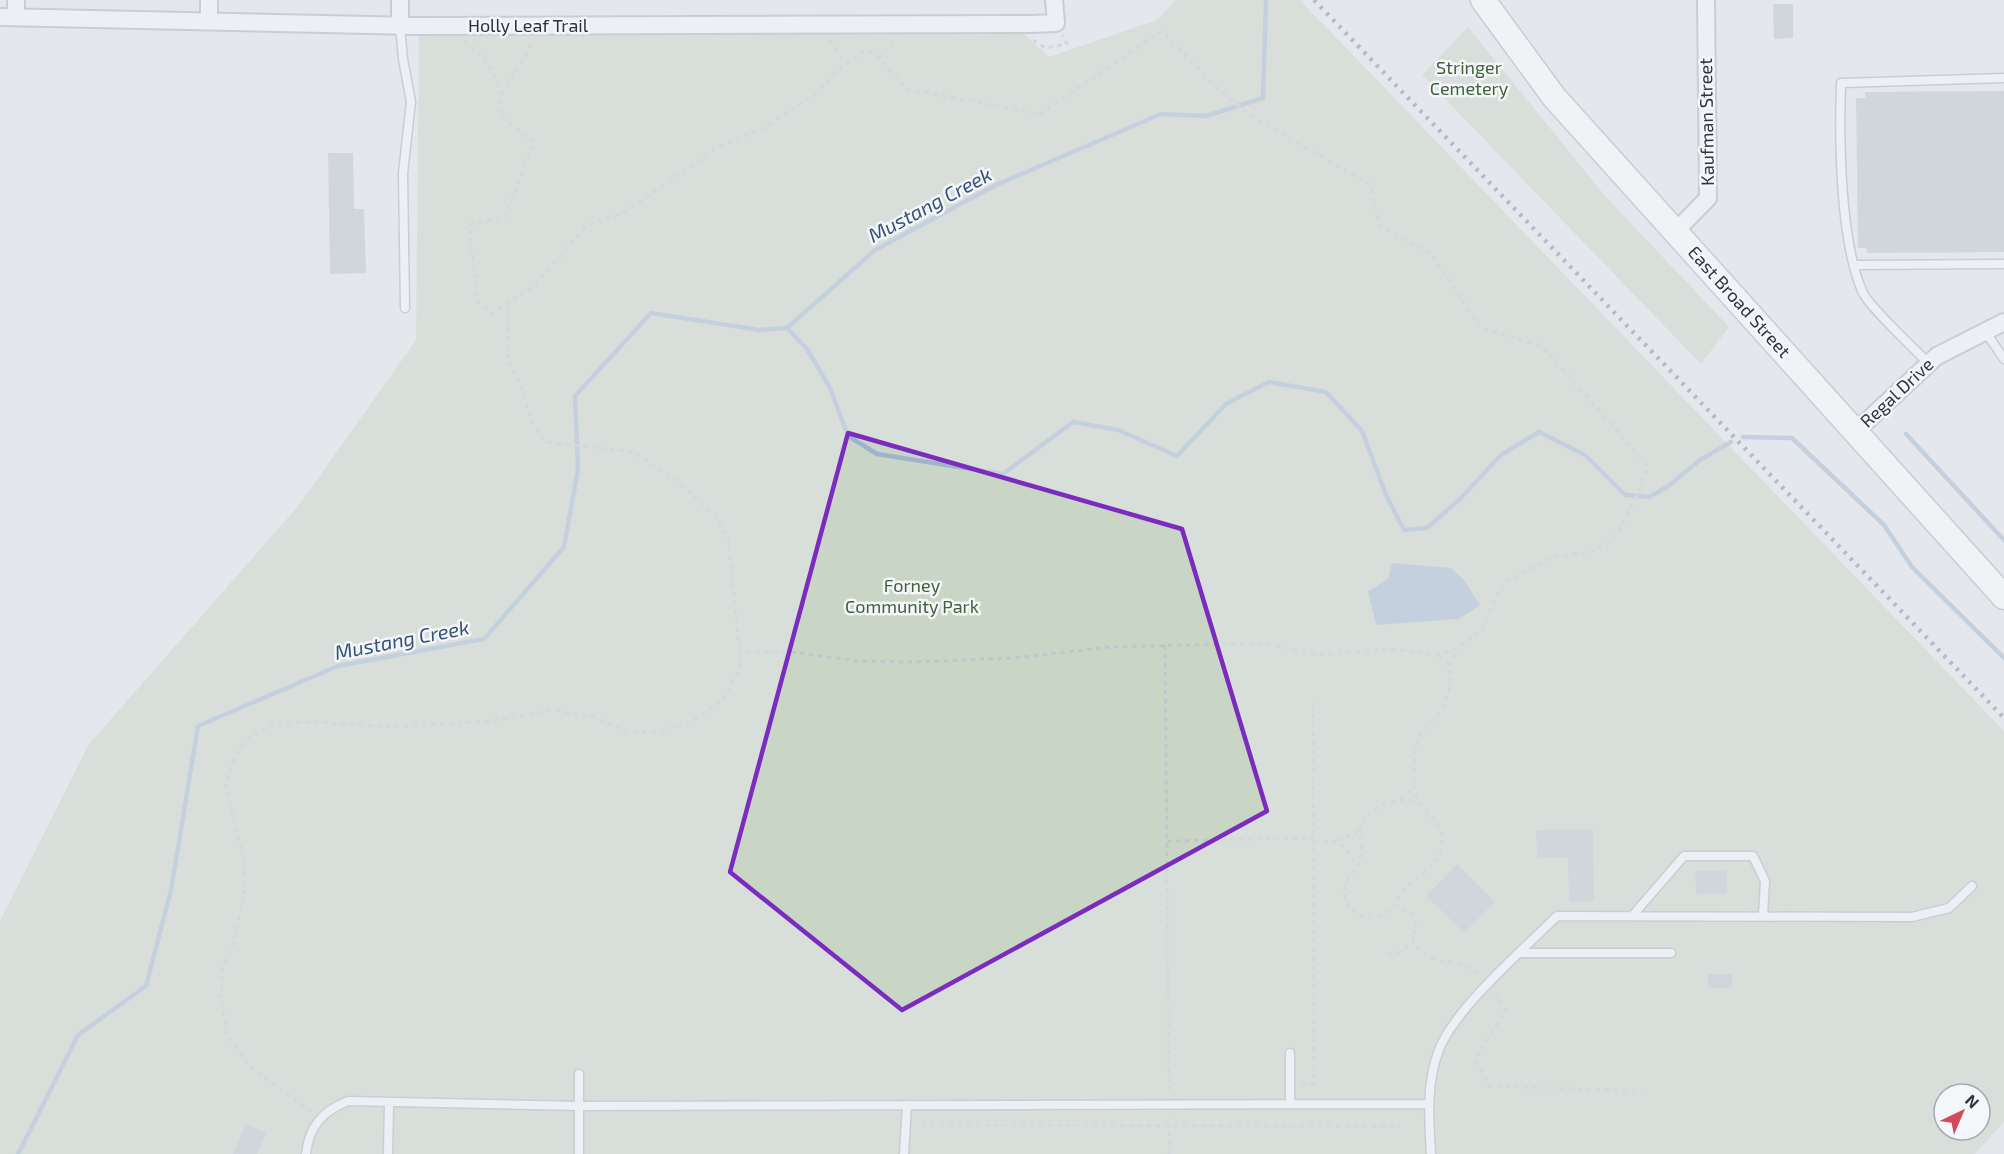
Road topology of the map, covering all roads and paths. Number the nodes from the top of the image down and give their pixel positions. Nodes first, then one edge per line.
1 (16, 0) edge
2 (209, 0) edge
3 (400, 0) edge
4 (1054, 0) edge
5 (1483, 0) edge
6 (1706, 0) edge
7 (8, 17) edge
8 (209, 21) junction
9 (400, 26) junction
10 (829, 37) dead end
11 (899, 37) dead end
12 (534, 40) dead end
13 (455, 42) dead end
14 (879, 58) junction
15 (845, 64) junction
16 (2004, 78) edge
17 (502, 96) junction
18 (1676, 231) junction
19 (2004, 264) edge
20 (1854, 265) junction
21 (507, 303) junction
22 (405, 309) dead end
23 (2004, 322) edge
24 (1985, 331) junction
25 (2004, 359) edge
26 (1929, 364) junction
27 (1855, 432) junction
28 (2004, 597) edge
29 (1165, 645) junction
30 (1456, 649) junction
31 (741, 654) junction
32 (1438, 655) junction
33 (1450, 667) junction
34 (1313, 699) dead end
35 (1414, 786) junction
36 (1401, 799) junction
37 (1418, 801) junction
38 (1360, 830) junction
39 (1313, 839) junction
40 (1167, 841) junction
41 (1338, 841) junction
42 (1356, 866) junction
43 (1972, 886) dead end
44 (1396, 905) junction
45 (1634, 915) junction
46 (1763, 915) junction
47 (1413, 942) junction
48 (1520, 953) junction
49 (1671, 953) dead end
50 (1388, 956) dead end
51 (1489, 984) junction
52 (1290, 1053) dead end
53 (579, 1074) dead end
54 (1290, 1084) junction
55 (1642, 1090) dead end
56 (389, 1103) junction
57 (1169, 1104) junction
58 (1290, 1104) junction
59 (1429, 1104) junction
60 (907, 1105) junction
61 (579, 1106) junction
62 (320, 1118) junction
63 (922, 1125) dead end
64 (1169, 1125) junction
65 (1400, 1126) dead end
66 (306, 1154) edge
67 (388, 1154) edge
68 (579, 1154) edge
69 (904, 1154) edge
70 (1169, 1154) edge
71 (1431, 1154) edge

1 - 7 street
2 - 8 street
3 - 9 street
4 - 9 street, Holly Leaf Trail
5 - 18 main road, East Broad Street
6 - 18 street, Kaufman Street
7 - 8 street, Holly Leaf Trail
8 - 9 street, Holly Leaf Trail
9 - 22 lane
10 - 15 path
11 - 14 path
12 - 17 path
13 - 17 path
14 - 15 path
14 - 30 path
15 - 21 path
16 - 20 lane
17 - 21 path
18 - 27 main road, East Broad Street
19 - 20 lane
20 - 26 lane
21 - 31 path
23 - 24 street, Regal Drive
24 - 25 lane
24 - 26 street, Regal Drive
26 - 27 street, Regal Drive
27 - 28 main road, East Broad Street
29 - 31 path
29 - 32 path
29 - 40 path
30 - 32 path
30 - 33 path
31 - 62 path
32 - 33 path
33 - 35 path
34 - 39 path
35 - 36 path
35 - 37 path
36 - 37 path
36 - 38 path
37 - 44 path
38 - 41 path
38 - 42 path
39 - 40 path
39 - 41 path
39 - 54 path
40 - 57 path
41 - 42 path
42 - 44 path
43 - 46 lane
44 - 47 path
45 - 46 lane
45 - 46 lane
45 - 48 lane
47 - 50 path
47 - 51 path
48 - 49 lane
48 - 51 lane
51 - 55 path
51 - 59 lane
52 - 54 lane
53 - 61 lane
54 - 58 lane
56 - 61 lane
56 - 62 lane
56 - 67 lane
57 - 58 lane
57 - 60 lane
57 - 64 path
58 - 59 lane
59 - 71 lane
60 - 61 lane
60 - 69 lane
61 - 68 lane
62 - 66 lane
63 - 64 path
64 - 65 path
64 - 70 path

